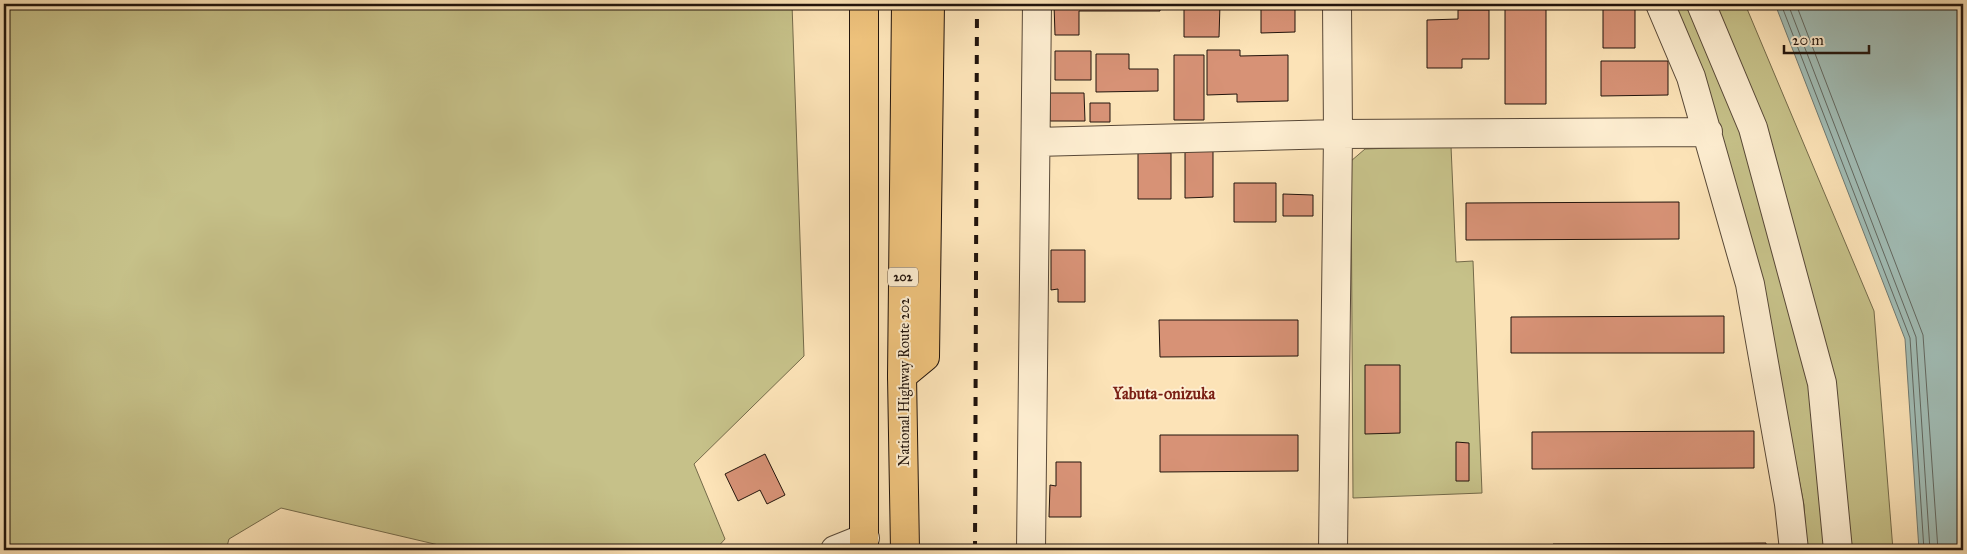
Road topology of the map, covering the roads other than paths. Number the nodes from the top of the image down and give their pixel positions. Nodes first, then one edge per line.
1 (864, 4) edge
2 (906, 4) edge
3 (930, 4) edge
4 (1037, 4) edge
5 (1337, 4) edge
6 (1660, 4) edge
7 (1701, 4) edge
8 (1708, 132) junction
9 (1338, 134) junction
10 (1036, 142) junction
11 (902, 376) junction
12 (865, 544) edge
13 (835, 550) edge
14 (906, 550) edge
15 (1031, 550) edge
16 (1334, 550) edge
17 (1794, 550) edge
18 (1838, 550) edge

1 - 12 main road
2 - 11 main road, National Highway Route 202 / 202
3 - 11 main road
4 - 10 street
5 - 9 street
6 - 8 street
7 - 18 street
8 - 9 street
8 - 17 street
9 - 10 street
9 - 16 street
10 - 15 street
11 - 14 main road, National Highway Route 202 / 202
12 - 13 street

